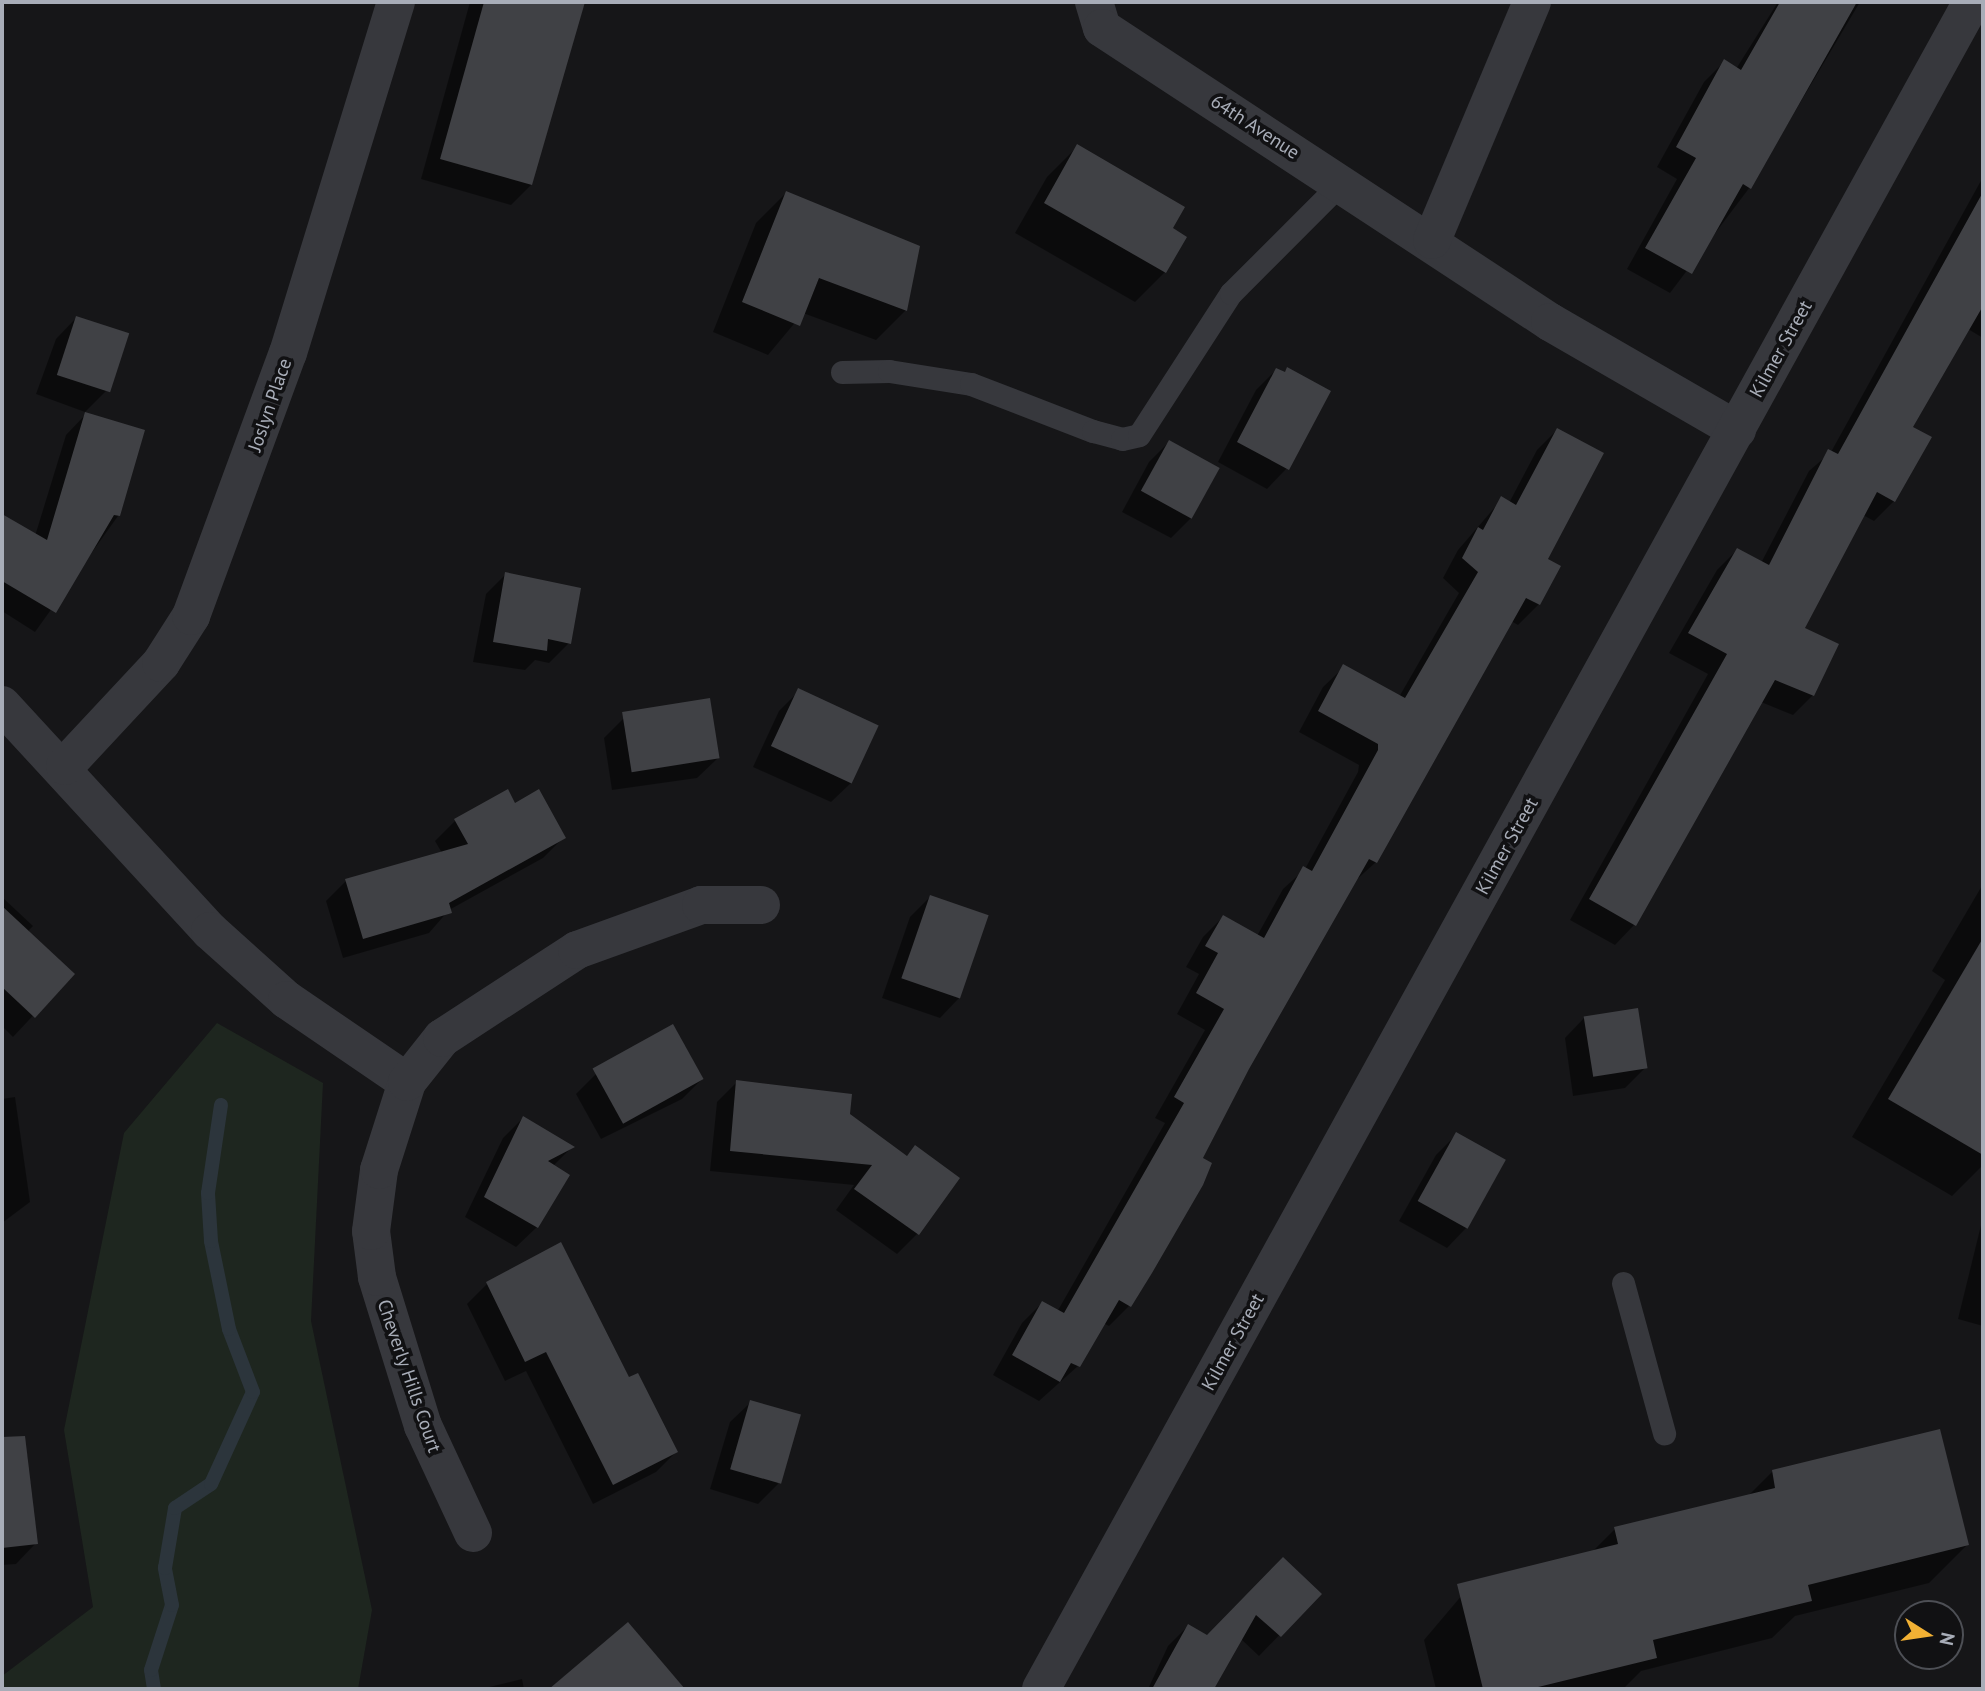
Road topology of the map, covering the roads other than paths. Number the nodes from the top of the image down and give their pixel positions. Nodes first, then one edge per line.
1 (396, 2) edge
2 (1094, 2) edge
3 (1532, 2) edge
4 (1972, 2) edge
5 (1342, 183) junction
6 (1432, 240) junction
7 (842, 372) dead end
8 (1737, 430) junction
9 (2, 705) edge
10 (65, 766) junction
11 (761, 905) dead end
12 (407, 1082) junction
13 (1623, 1283) dead end
14 (1664, 1433) dead end
15 (473, 1533) dead end
16 (1041, 1689) edge

1 - 10 street, Joslyn Place
2 - 5 street, 64th Avenue
3 - 6 street
4 - 8 street, Kilmer Street
5 - 6 street, 64th Avenue
5 - 7 lane
6 - 8 street, 64th Avenue
8 - 16 street, Kilmer Street
9 - 10 street
10 - 12 street
11 - 12 street, Cheverly Hills Court
12 - 15 street, Cheverly Hills Court
13 - 14 lane

